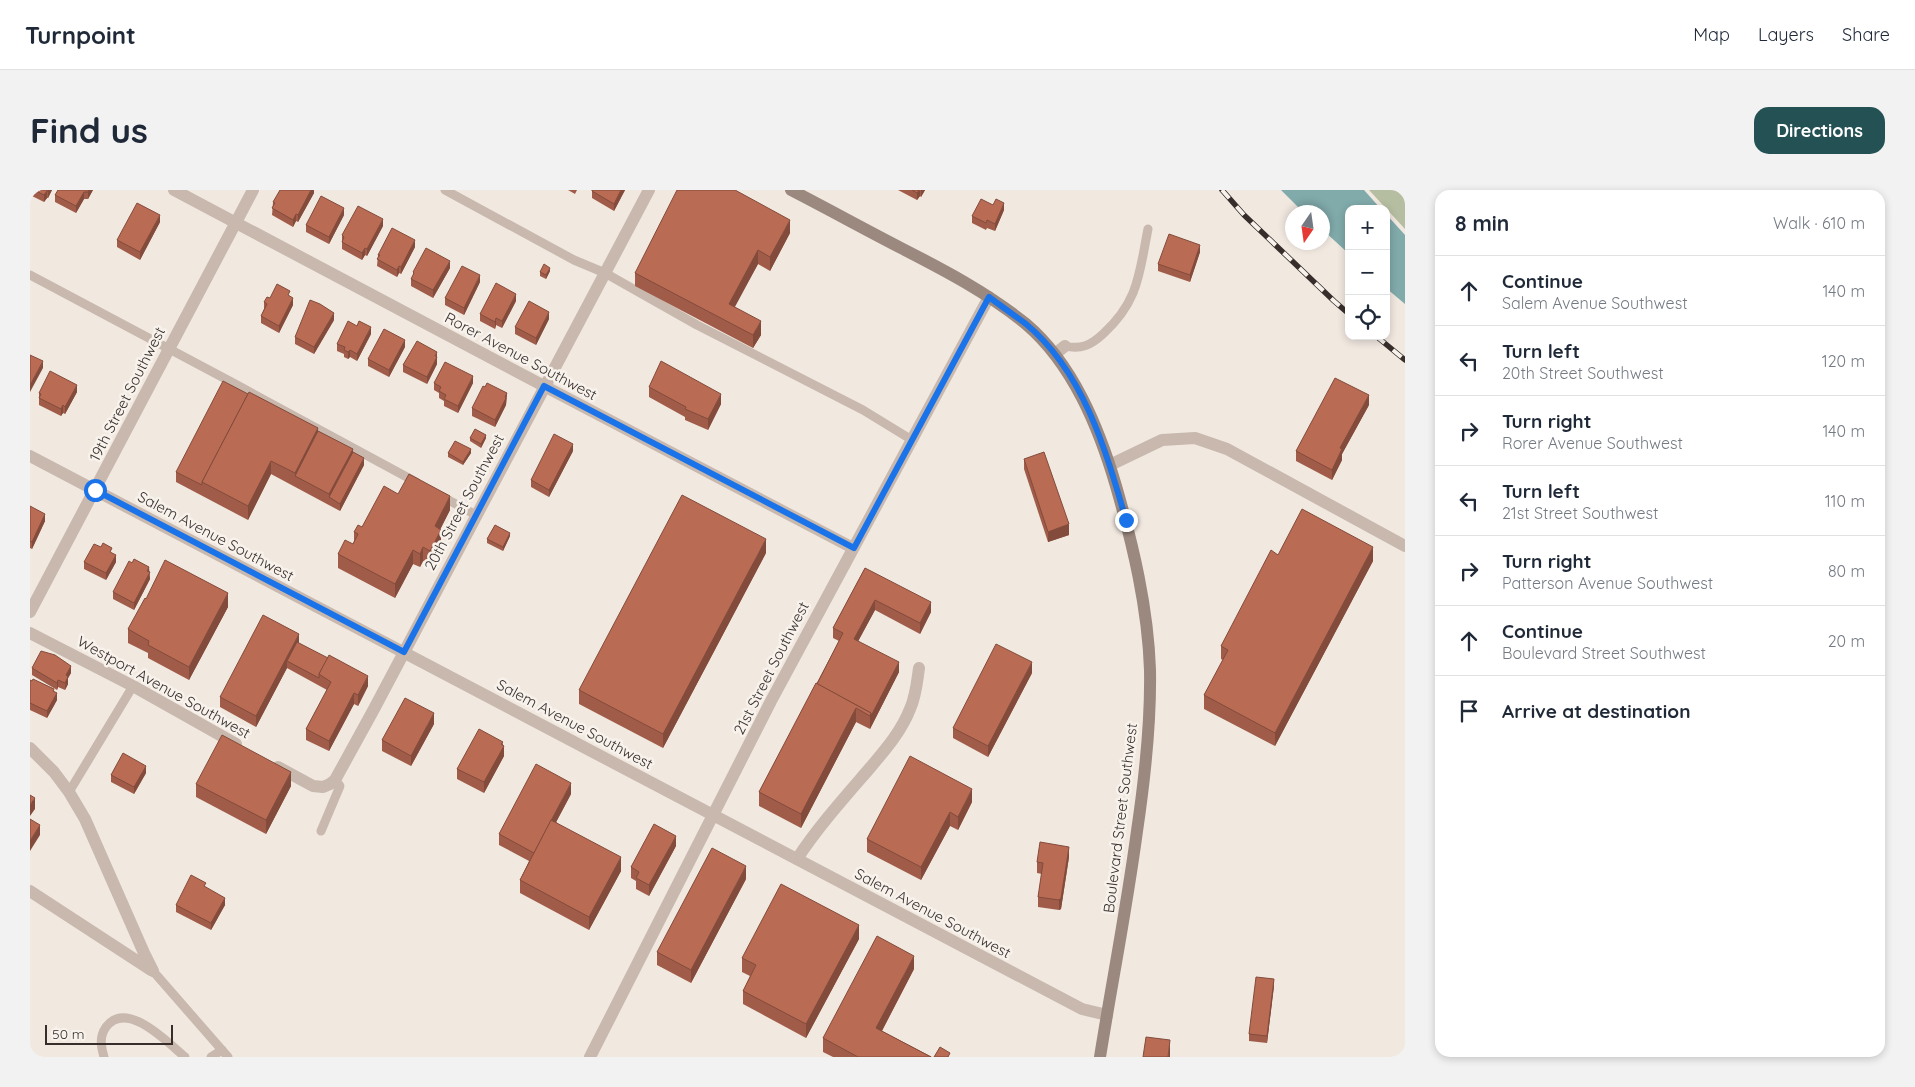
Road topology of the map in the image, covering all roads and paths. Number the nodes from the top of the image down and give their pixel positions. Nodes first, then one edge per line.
1 (174, 190) edge
2 (253, 190) edge
3 (445, 190) edge
4 (649, 190) edge
5 (791, 190) edge
6 (235, 223) junction
7 (1148, 229) dead end
8 (605, 273) junction
9 (30, 274) edge
10 (989, 297) junction
11 (168, 348) junction
12 (1060, 350) junction
13 (544, 386) junction
14 (912, 440) junction
15 (30, 456) edge
16 (1110, 465) junction
17 (95, 490) junction
18 (476, 515) junction
19 (1405, 546) edge
20 (854, 548) junction
21 (30, 612) edge
22 (30, 633) edge
23 (404, 652) junction
24 (919, 668) dead end
25 (133, 686) junction
26 (30, 748) edge
27 (250, 752) edge
28 (265, 760) edge
29 (335, 780) junction
30 (69, 792) junction
31 (714, 815) junction
32 (321, 831) dead end
33 (797, 859) junction
34 (30, 891) edge
35 (153, 971) junction
36 (1107, 1014) junction
37 (225, 1054) edge
38 (104, 1057) edge
39 (185, 1057) edge
40 (211, 1057) edge
41 (590, 1057) edge
42 (1100, 1057) edge

1 - 6 street, Rorer Avenue Southwest
2 - 6 street, 19th Street Southwest
3 - 8 lane
4 - 8 street, 20th Street Southwest
5 - 10 main road, Boulevard Street Southwest
6 - 11 street, 19th Street Southwest
6 - 13 street, Rorer Avenue Southwest
7 - 12 lane
8 - 13 street, 20th Street Southwest
8 - 14 lane
9 - 11 lane
10 - 12 main road, Boulevard Street Southwest
10 - 14 street, 21st Street Southwest
11 - 17 street, 19th Street Southwest
11 - 18 lane
12 - 16 main road, Boulevard Street Southwest
13 - 18 street, 20th Street Southwest
13 - 20 street, Rorer Avenue Southwest
14 - 20 street, 21st Street Southwest
15 - 17 street, Salem Avenue Southwest
16 - 19 street
16 - 36 main road, Boulevard Street Southwest
17 - 21 street, 19th Street Southwest
17 - 23 street, Salem Avenue Southwest
18 - 23 street, 20th Street Southwest
20 - 31 street, 21st Street Southwest
22 - 25 street, Westport Avenue Southwest
23 - 29 street, 20th Street Southwest
23 - 31 street, Salem Avenue Southwest
24 - 33 street
25 - 27 street, Westport Avenue Southwest
25 - 30 lane
26 - 30 street
28 - 29 street
29 - 32 lane, 20th Street Southwest
30 - 35 street
31 - 33 street, Salem Avenue Southwest
31 - 41 street, 21st Street Southwest
33 - 36 street, Salem Avenue Southwest
34 - 35 street
35 - 37 lane
36 - 42 main road, Boulevard Street Southwest
37 - 40 lane
38 - 39 lane

